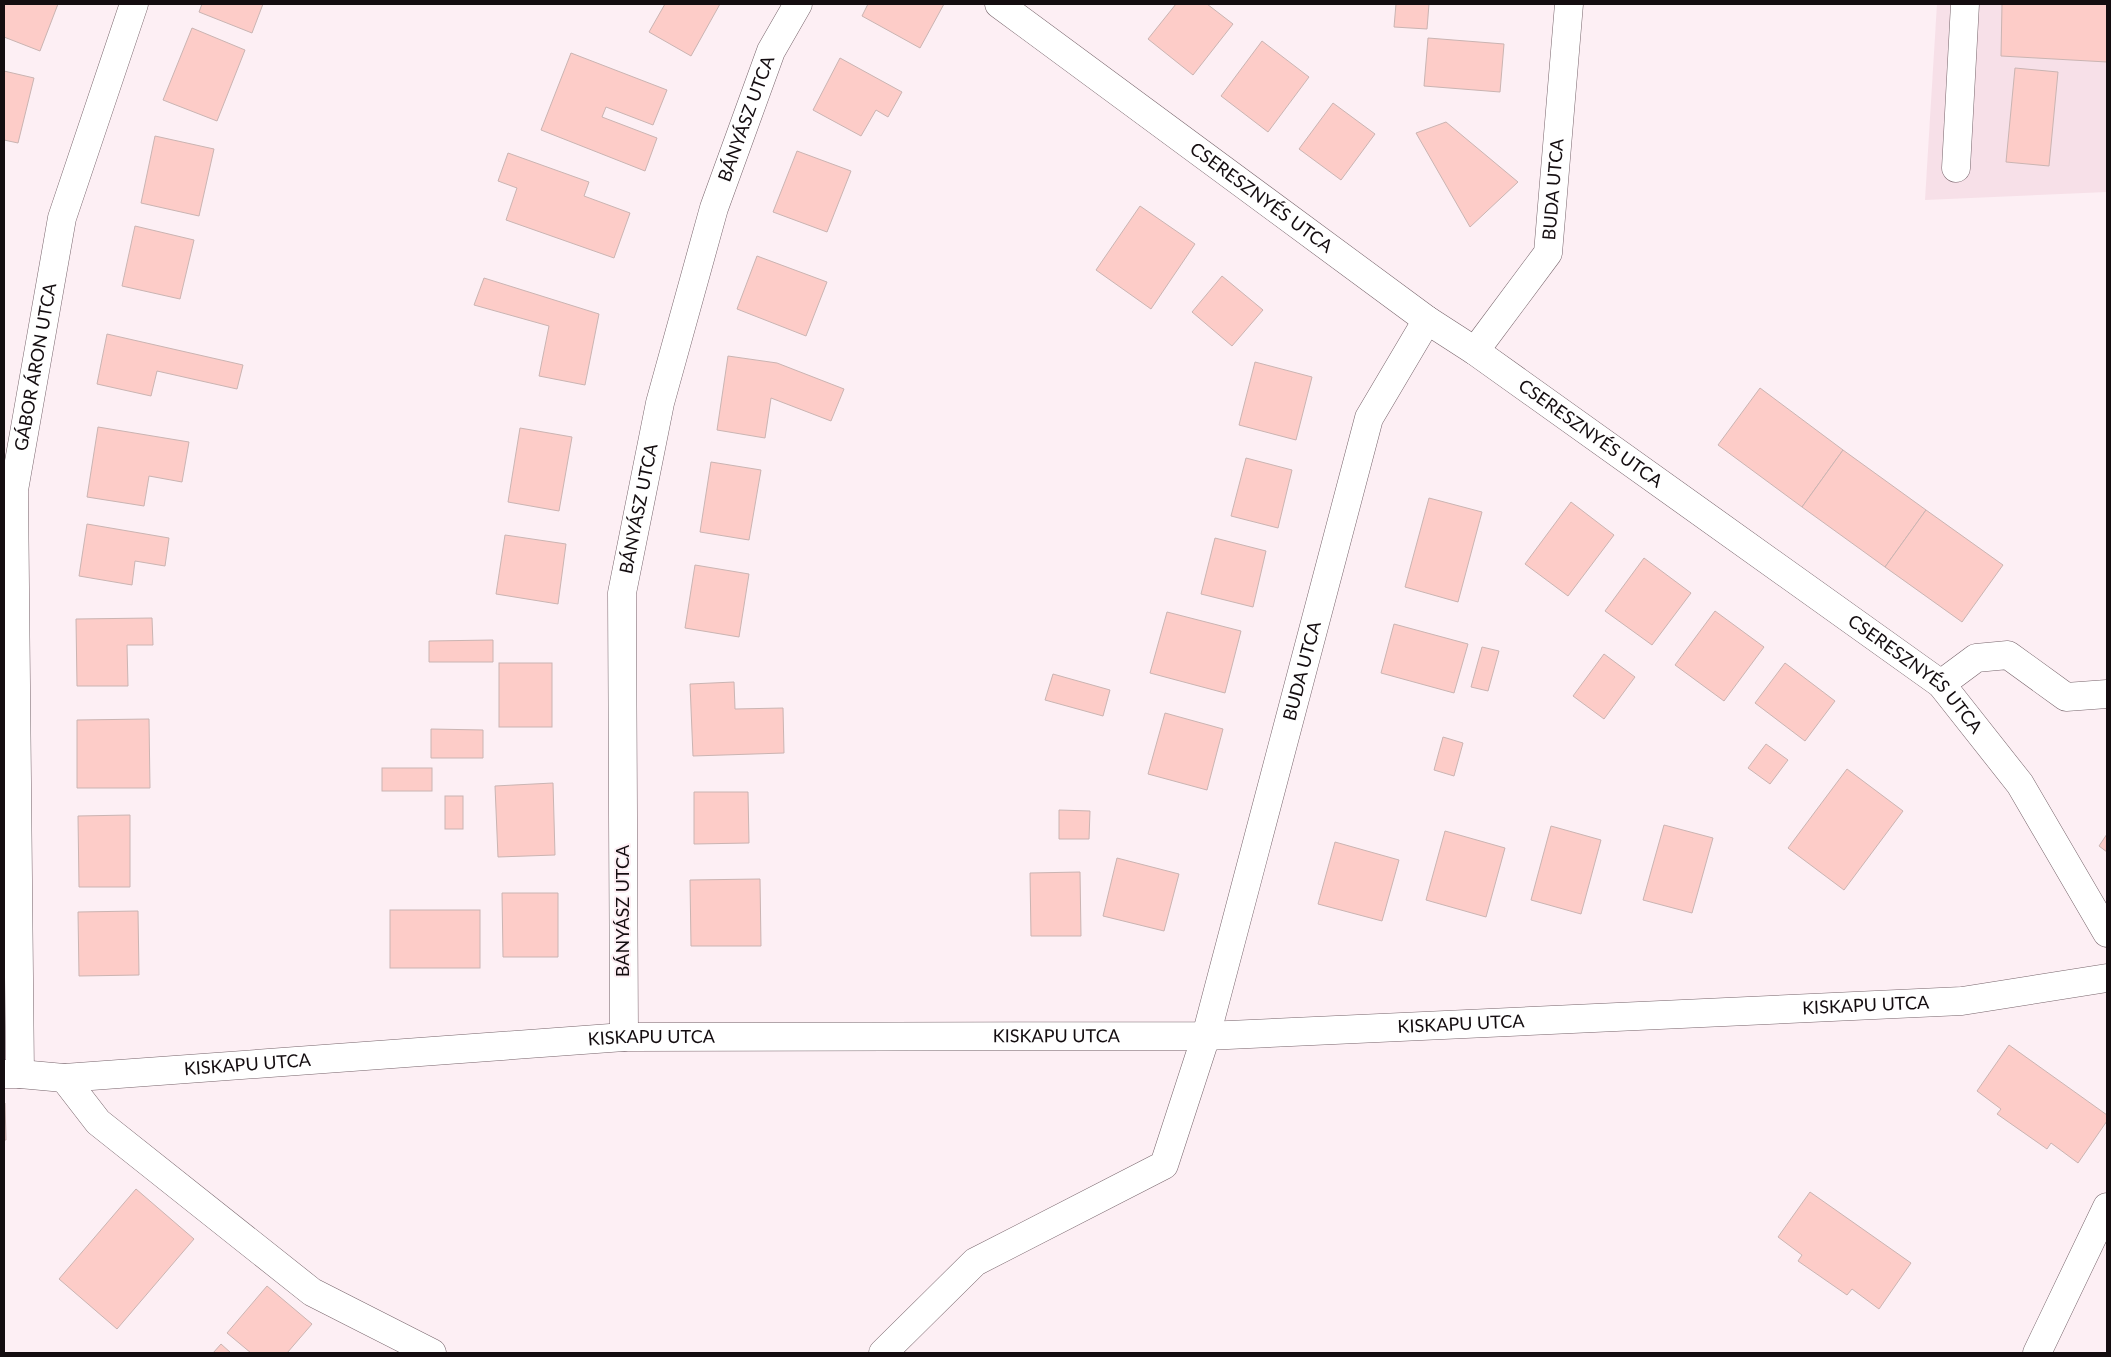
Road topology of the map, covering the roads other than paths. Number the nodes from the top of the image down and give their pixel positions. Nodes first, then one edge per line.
1 (134, 4) edge
2 (798, 4) edge
3 (999, 4) edge
4 (1569, 4) edge
5 (1965, 4) edge
6 (1956, 168) dead end
7 (1427, 320) junction
8 (1475, 351) junction
9 (1941, 684) junction
10 (2107, 694) edge
11 (2107, 933) edge
12 (2107, 978) edge
13 (1206, 1036) junction
14 (624, 1037) junction
15 (12, 1074) edge
16 (64, 1078) junction
17 (2107, 1207) edge
18 (432, 1353) edge
19 (883, 1353) edge
20 (2037, 1353) edge

1 - 15 street, GÁBOR ÁRON UTCA
2 - 14 street, BÁNYÁSZ UTCA
3 - 7 street, CSERESZNYÉS UTCA
4 - 8 street, BUDA UTCA
5 - 6 street
7 - 8 street, CSERESZNYÉS UTCA
7 - 13 street, BUDA UTCA
8 - 9 street, CSERESZNYÉS UTCA
9 - 10 street
9 - 11 street, CSERESZNYÉS UTCA
12 - 13 street, KISKAPU UTCA
13 - 14 street, KISKAPU UTCA
13 - 19 street, BUDA UTCA
14 - 16 street, KISKAPU UTCA
15 - 16 street, KISKAPU UTCA
16 - 18 street
17 - 20 street

